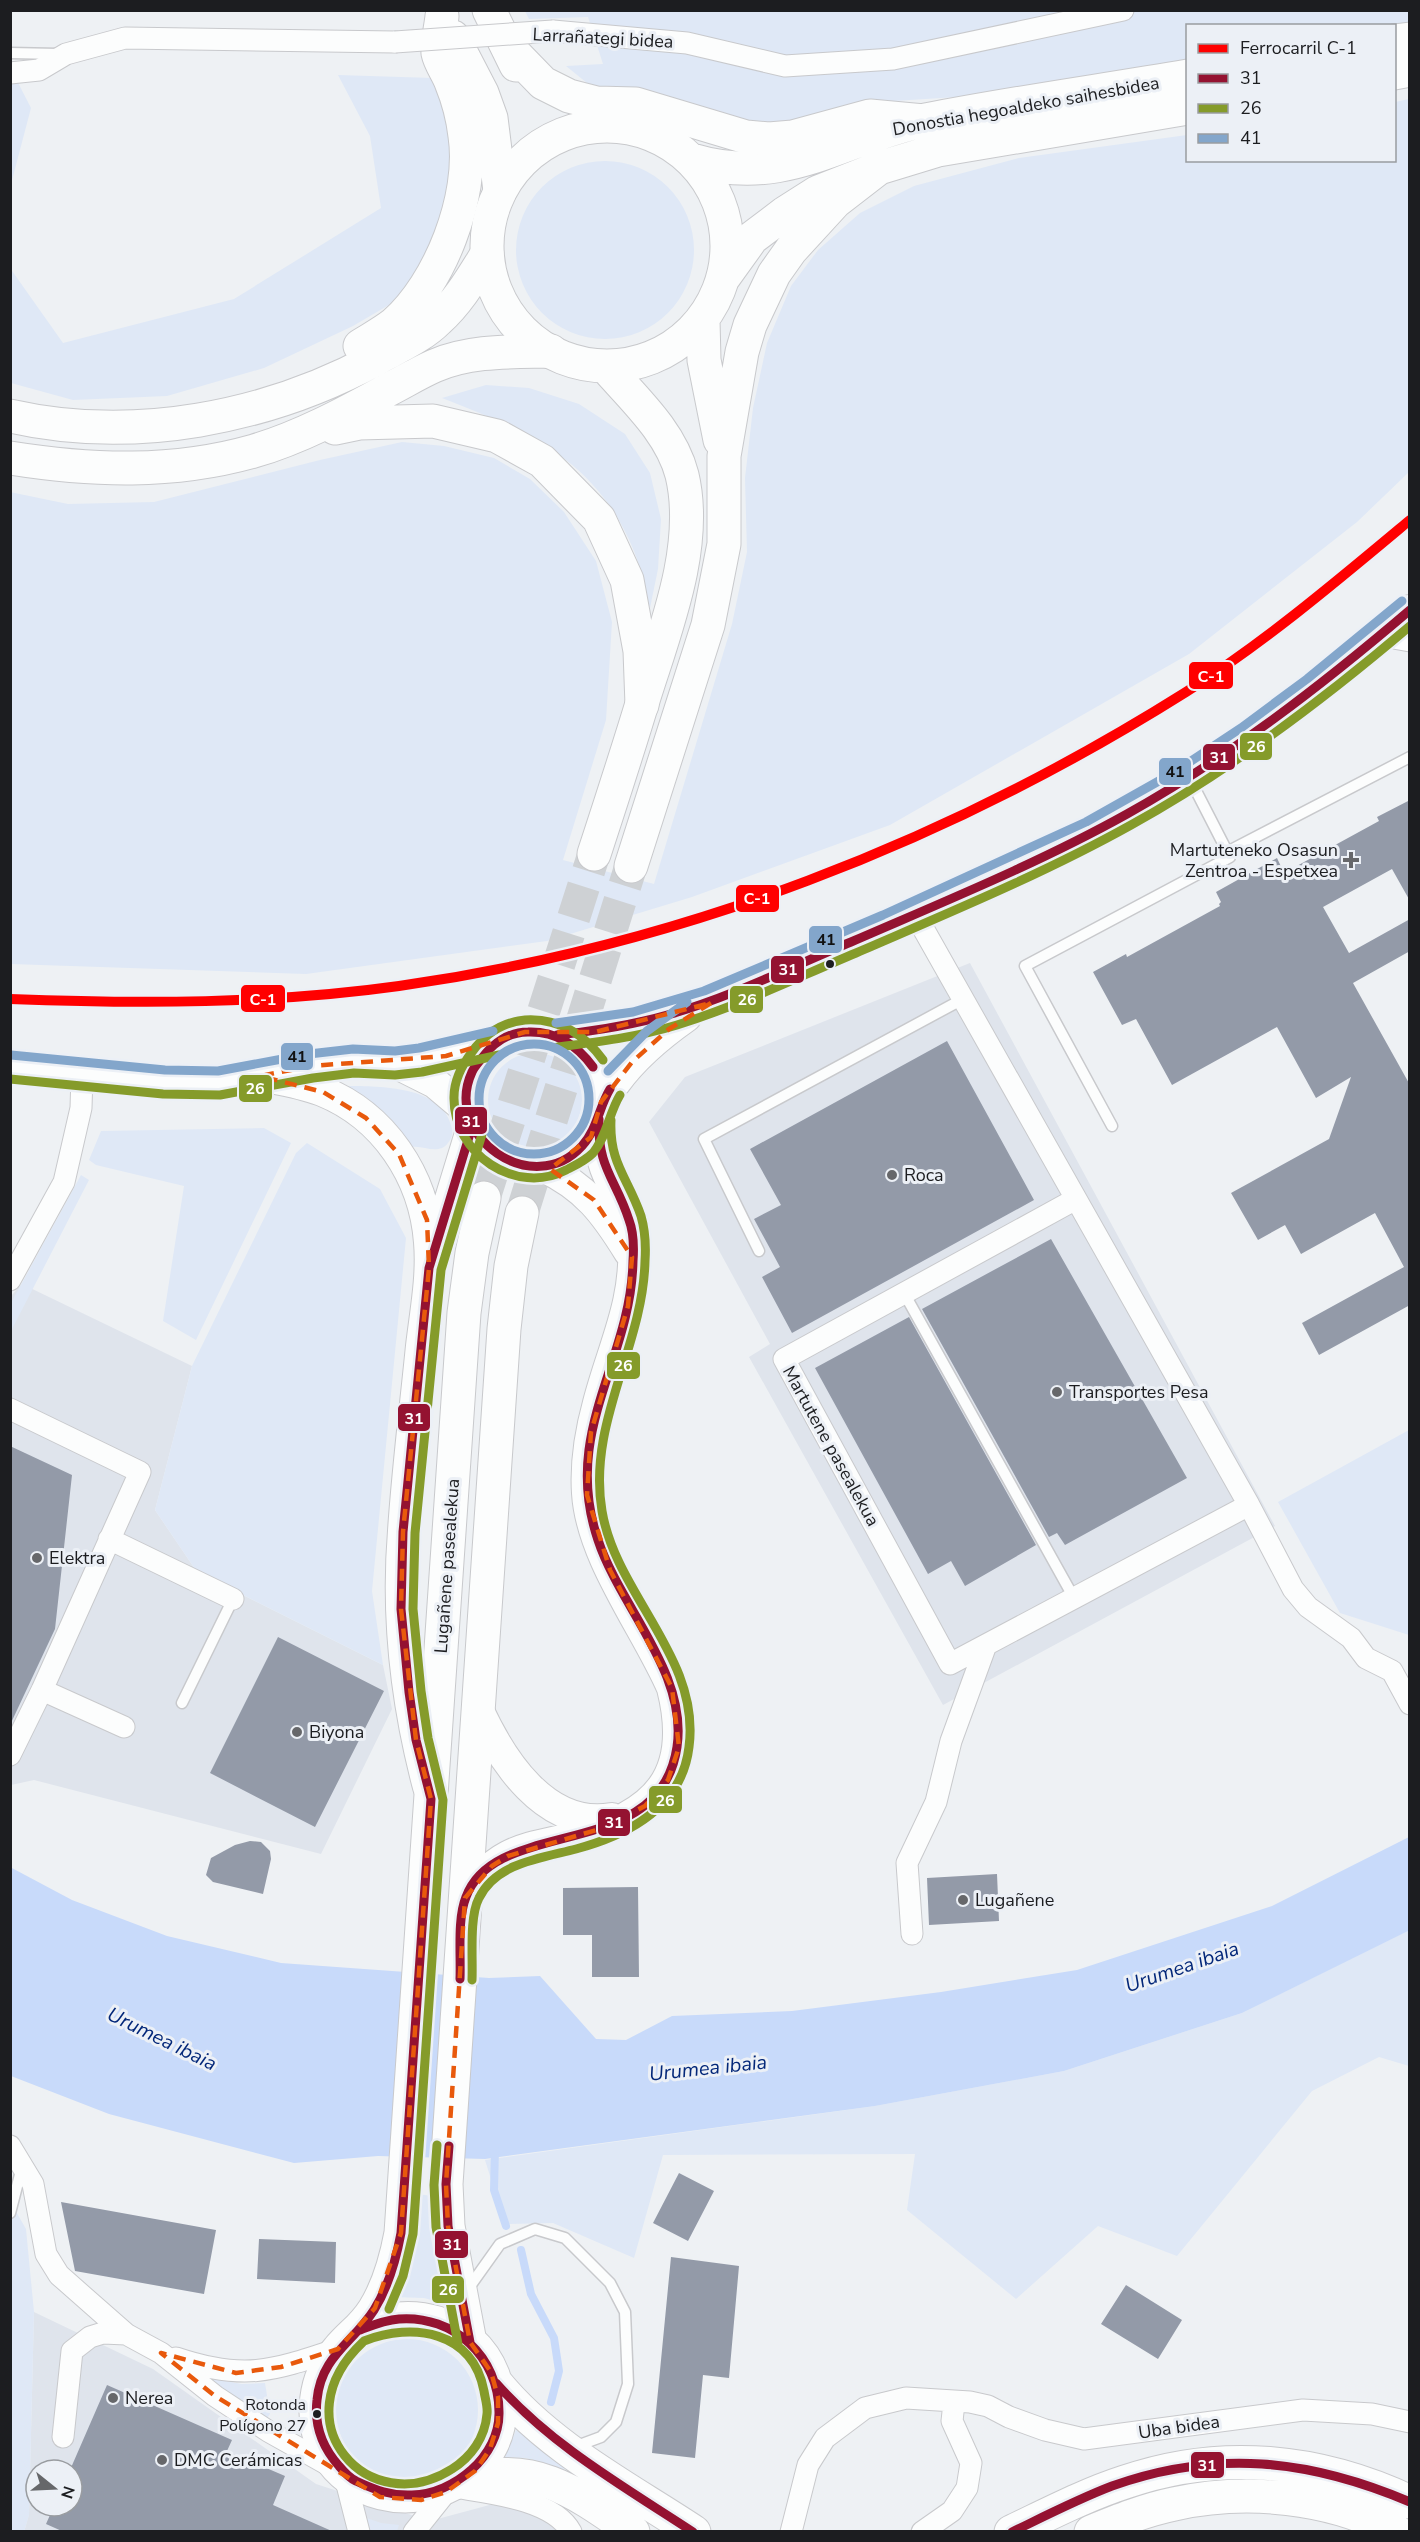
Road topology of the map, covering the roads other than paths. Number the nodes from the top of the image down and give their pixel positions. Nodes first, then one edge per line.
1 (489, 10) edge
2 (1123, 10) edge
3 (441, 13) edge
4 (507, 46) junction
5 (10, 53) edge
6 (66, 54) junction
7 (10, 73) edge
8 (1186, 76) edge
9 (1186, 108) edge
10 (924, 121) junction
11 (592, 126) junction
12 (692, 160) junction
13 (879, 168) junction
14 (500, 190) junction
15 (487, 254) junction
16 (723, 278) junction
17 (703, 320) junction
18 (551, 351) junction
19 (606, 367) junction
20 (277, 399) junction
21 (10, 416) edge
22 (289, 438) junction
23 (724, 456) junction
24 (10, 458) edge
25 (1410, 610) edge
26 (1376, 640) junction
27 (1410, 641) edge
28 (642, 705) junction
29 (1410, 757) edge
30 (1189, 776) junction
31 (1227, 852) junction
32 (594, 854) tunnel mouth
33 (631, 866) tunnel mouth
34 (915, 914) junction
35 (963, 999) junction
36 (711, 1003) junction
37 (557, 1035) junction
38 (496, 1043) junction
39 (395, 1063) junction
40 (10, 1067) edge
41 (82, 1075) junction
42 (260, 1076) junction
43 (600, 1110) junction
44 (469, 1119) junction
45 (1112, 1126) dead end
46 (543, 1167) junction
47 (484, 1198) tunnel mouth
48 (1076, 1199) junction
49 (522, 1213) tunnel mouth
50 (759, 1251) dead end
51 (632, 1257) junction
52 (429, 1268) junction
53 (10, 1280) edge
54 (904, 1293) junction
55 (10, 1409) edge
56 (1249, 1505) junction
57 (109, 1539) junction
58 (1074, 1598) junction
59 (233, 1599) joint
60 (986, 1645) junction
61 (42, 1690) junction
62 (182, 1703) dead end
63 (1410, 1704) edge
64 (478, 1709) junction
65 (123, 1726) dead end
66 (10, 1755) edge
67 (431, 1799) junction
68 (629, 1815) junction
69 (465, 1898) junction
70 (912, 1934) dead end
71 (10, 2146) edge
72 (23, 2164) junction
73 (10, 2213) edge
74 (461, 2299) junction
75 (126, 2334) junction
76 (349, 2340) junction
77 (470, 2342) junction
78 (161, 2353) junction
79 (496, 2384) junction
80 (954, 2403) junction
81 (1410, 2422) edge
82 (63, 2437) dead end
83 (568, 2449) junction
84 (343, 2474) junction
85 (456, 2486) junction
86 (1410, 2502) edge
87 (793, 2523) edge
88 (359, 2532) edge
89 (414, 2532) edge
90 (571, 2532) edge
91 (633, 2532) edge
92 (694, 2532) edge
93 (922, 2532) edge
94 (1011, 2532) edge
95 (1091, 2532) edge
96 (1397, 2532) edge

1 - 4 main road
2 - 6 street, Larrañategi bidea, bridge
3 - 14 main road
3 - 20 main road
4 - 10 main road
4 - 11 main road
5 - 6 lane
6 - 7 street, Larrañategi bidea
8 - 10 main road, Donostia hegoaldeko saihesbidea
9 - 13 main road, Donostia hegoaldeko saihesbidea
10 - 12 main road, Donostia hegoaldeko saihesbidea
11 - 12 main road
11 - 14 main road
12 - 16 main road
13 - 16 main road, Donostia hegoaldeko saihesbidea
13 - 23 main road
14 - 15 main road
15 - 18 main road
15 - 20 main road
16 - 17 main road
17 - 19 main road
17 - 23 main road
18 - 19 main road
18 - 22 main road
19 - 28 main road
20 - 21 main road
22 - 24 main road
22 - 28 main road
23 - 33 main road
25 - 26 main road
26 - 27 street
26 - 30 main road
28 - 32 main road
29 - 31 lane
30 - 31 lane
30 - 34 main road
31 - 45 lane
34 - 35 street
34 - 36 main road
35 - 48 street
35 - 50 lane
36 - 37 main road
36 - 43 main road
37 - 38 main road
37 - 43 main road
38 - 39 main road
38 - 44 main road
39 - 42 main road
39 - 44 main road
40 - 41 main road
41 - 42 main road
41 - 53 street
42 - 52 main road
43 - 46 main road
43 - 51 main road
44 - 46 main road
44 - 52 main road
46 - 51 main road
47 - 67 main road, Lugañene pasealekua
48 - 54 street, Martutene pasealekua
48 - 56 street
49 - 64 main road
51 - 68 main road
52 - 67 main road
54 - 58 lane
54 - 60 street, Martutene pasealekua
55 - 57 street
56 - 58 street, Martutene pasealekua
56 - 63 street
57 - 59 street
57 - 61 street
58 - 60 street, Martutene pasealekua
59 - 62 lane
60 - 70 street
61 - 65 street
61 - 66 street
64 - 68 main road
64 - 69 main road
67 - 76 main road, Lugañene pasealekua
68 - 69 main road
69 - 74 main road
71 - 72 street
72 - 73 lane
72 - 75 street
74 - 77 main road
74 - 83 lane
75 - 78 street
75 - 82 street
76 - 77 main road
76 - 78 street
76 - 84 main road
77 - 79 main road
78 - 84 street
79 - 83 main road
79 - 85 main road
80 - 81 street, Uba bidea
80 - 87 street, Uba bidea
80 - 93 street
83 - 92 main road
84 - 85 main road
84 - 88 street
85 - 89 street
85 - 90 street
85 - 91 main road
86 - 94 main road
95 - 96 main road

